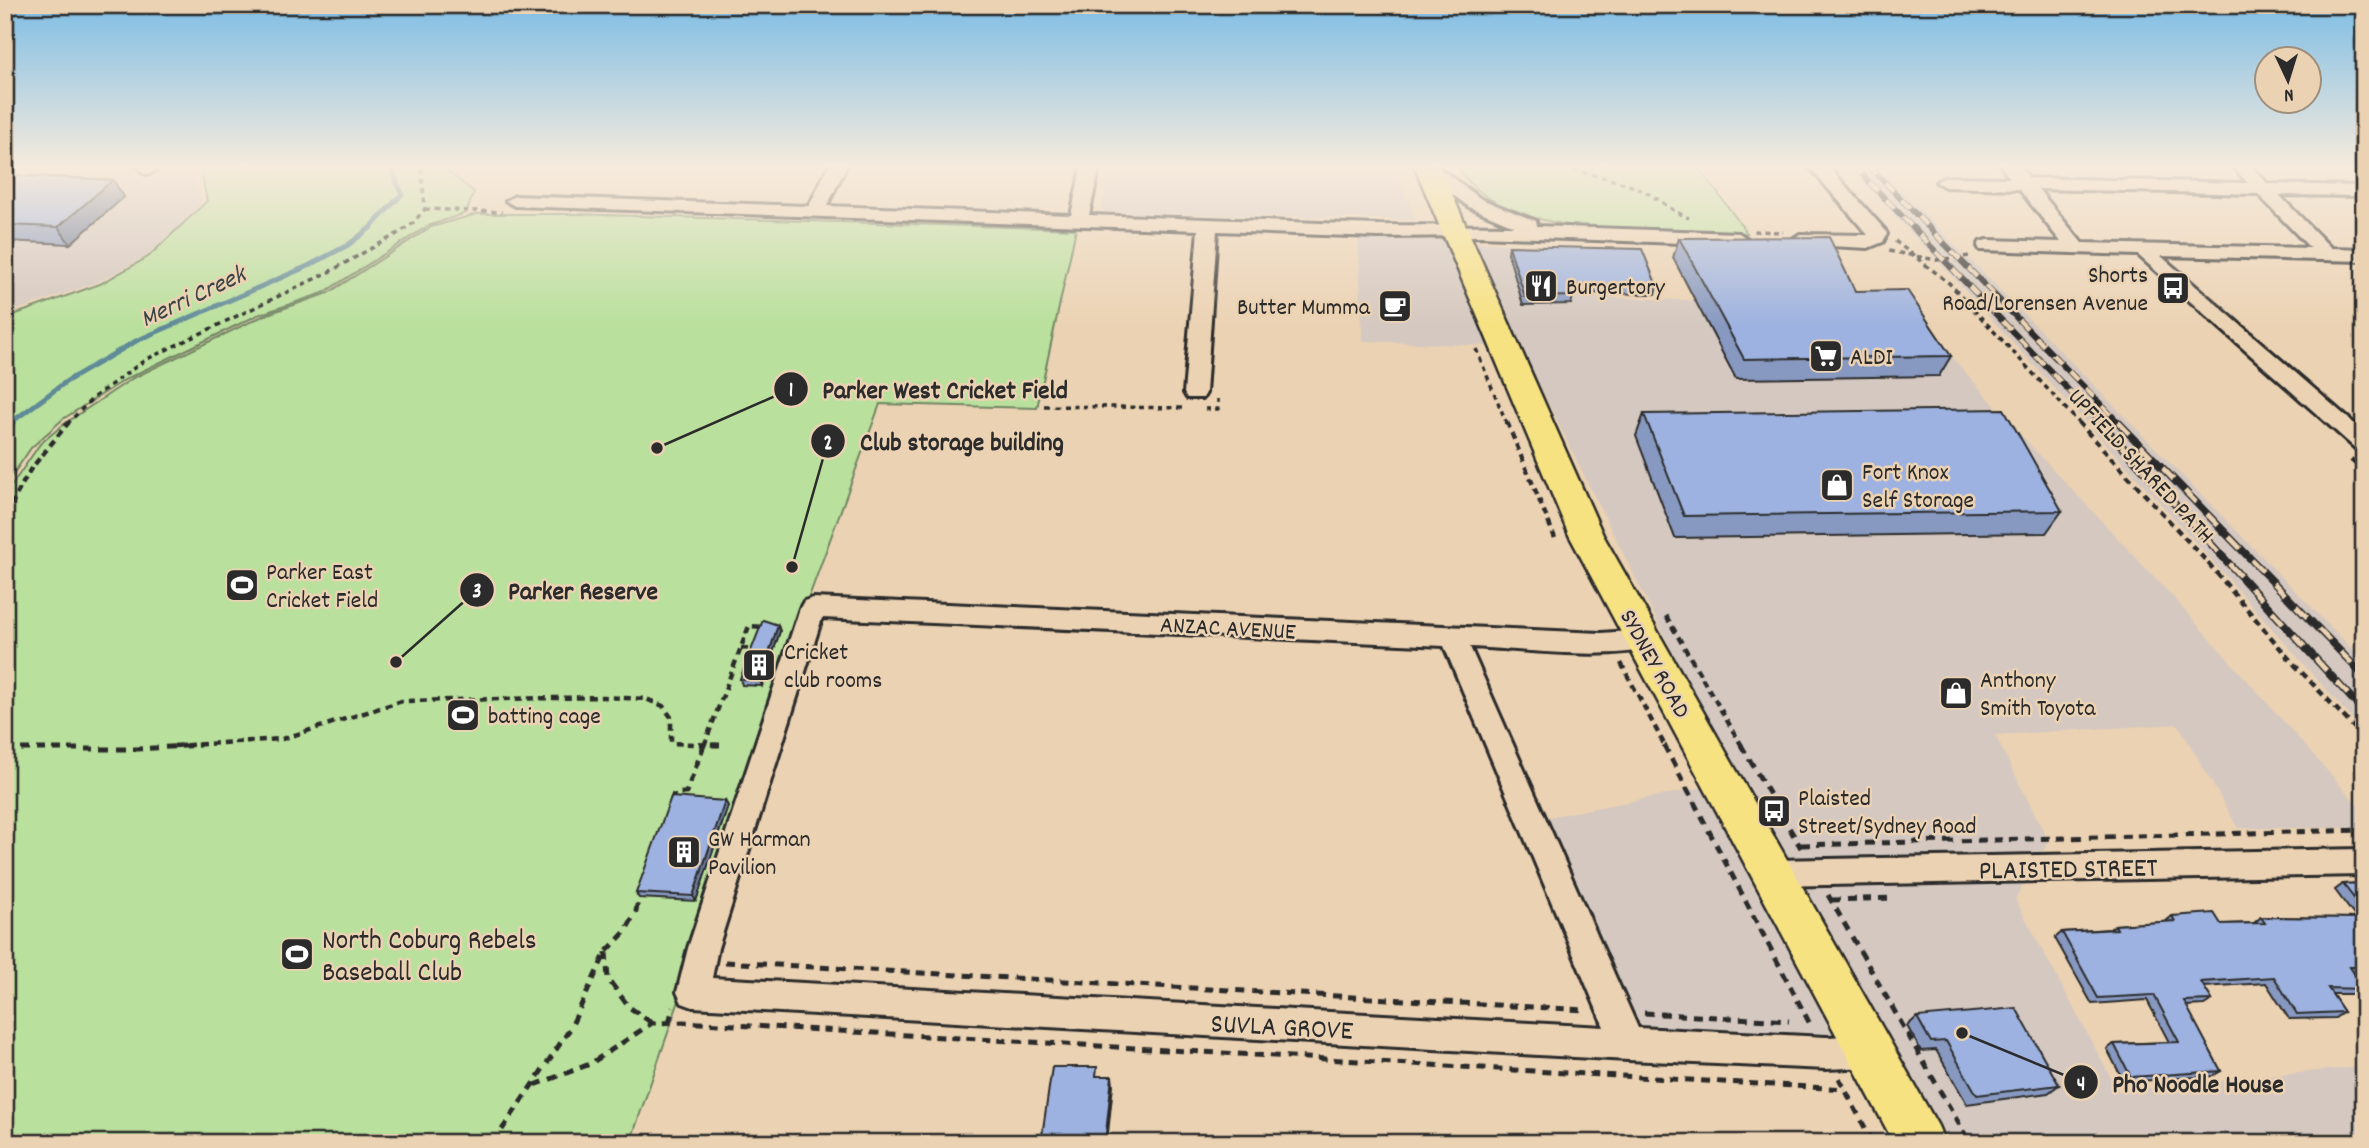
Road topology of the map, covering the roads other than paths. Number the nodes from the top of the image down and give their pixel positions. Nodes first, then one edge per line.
1 (1037, 219) edge
2 (1449, 219) edge
3 (1512, 219) edge
4 (1865, 219) edge
5 (2052, 219) edge
6 (2291, 219) edge
7 (1079, 220) joint
8 (1208, 225) junction
9 (1454, 231) junction
10 (1551, 233) junction
11 (1753, 239) edge
12 (1780, 240) edge
13 (2076, 248) junction
14 (2143, 250) junction
15 (1984, 251) road end
16 (2326, 254) junction
17 (2364, 255) edge
18 (1469, 268) junction
19 (1195, 393) dead end
20 (2359, 436) edge
21 (1453, 637) junction
22 (1644, 640) junction
23 (2364, 862) edge
24 (1773, 873) junction
25 (684, 995) joint
26 (1629, 1044) junction
27 (1871, 1051) junction
28 (1922, 1143) edge

1 - 7 street
2 - 9 highway, SYDNEY ROAD
3 - 10 street
4 - 12 street
5 - 13 street
6 - 16 street
7 - 8 street
8 - 9 street
8 - 19 street
9 - 10 street
9 - 18 highway, SYDNEY ROAD
10 - 11 street
10 - 18 street
13 - 14 street
13 - 15 street
14 - 16 street
14 - 20 street
16 - 17 street
18 - 22 highway, SYDNEY ROAD
21 - 22 street, ANZAC AVENUE
21 - 25 street, ANZAC AVENUE
21 - 26 street
22 - 24 highway, SYDNEY ROAD
23 - 24 street, PLAISTED STREET
24 - 27 highway, SYDNEY ROAD
25 - 26 street, SUVLA GROVE
26 - 27 street, SUVLA GROVE
27 - 28 highway, SYDNEY ROAD

